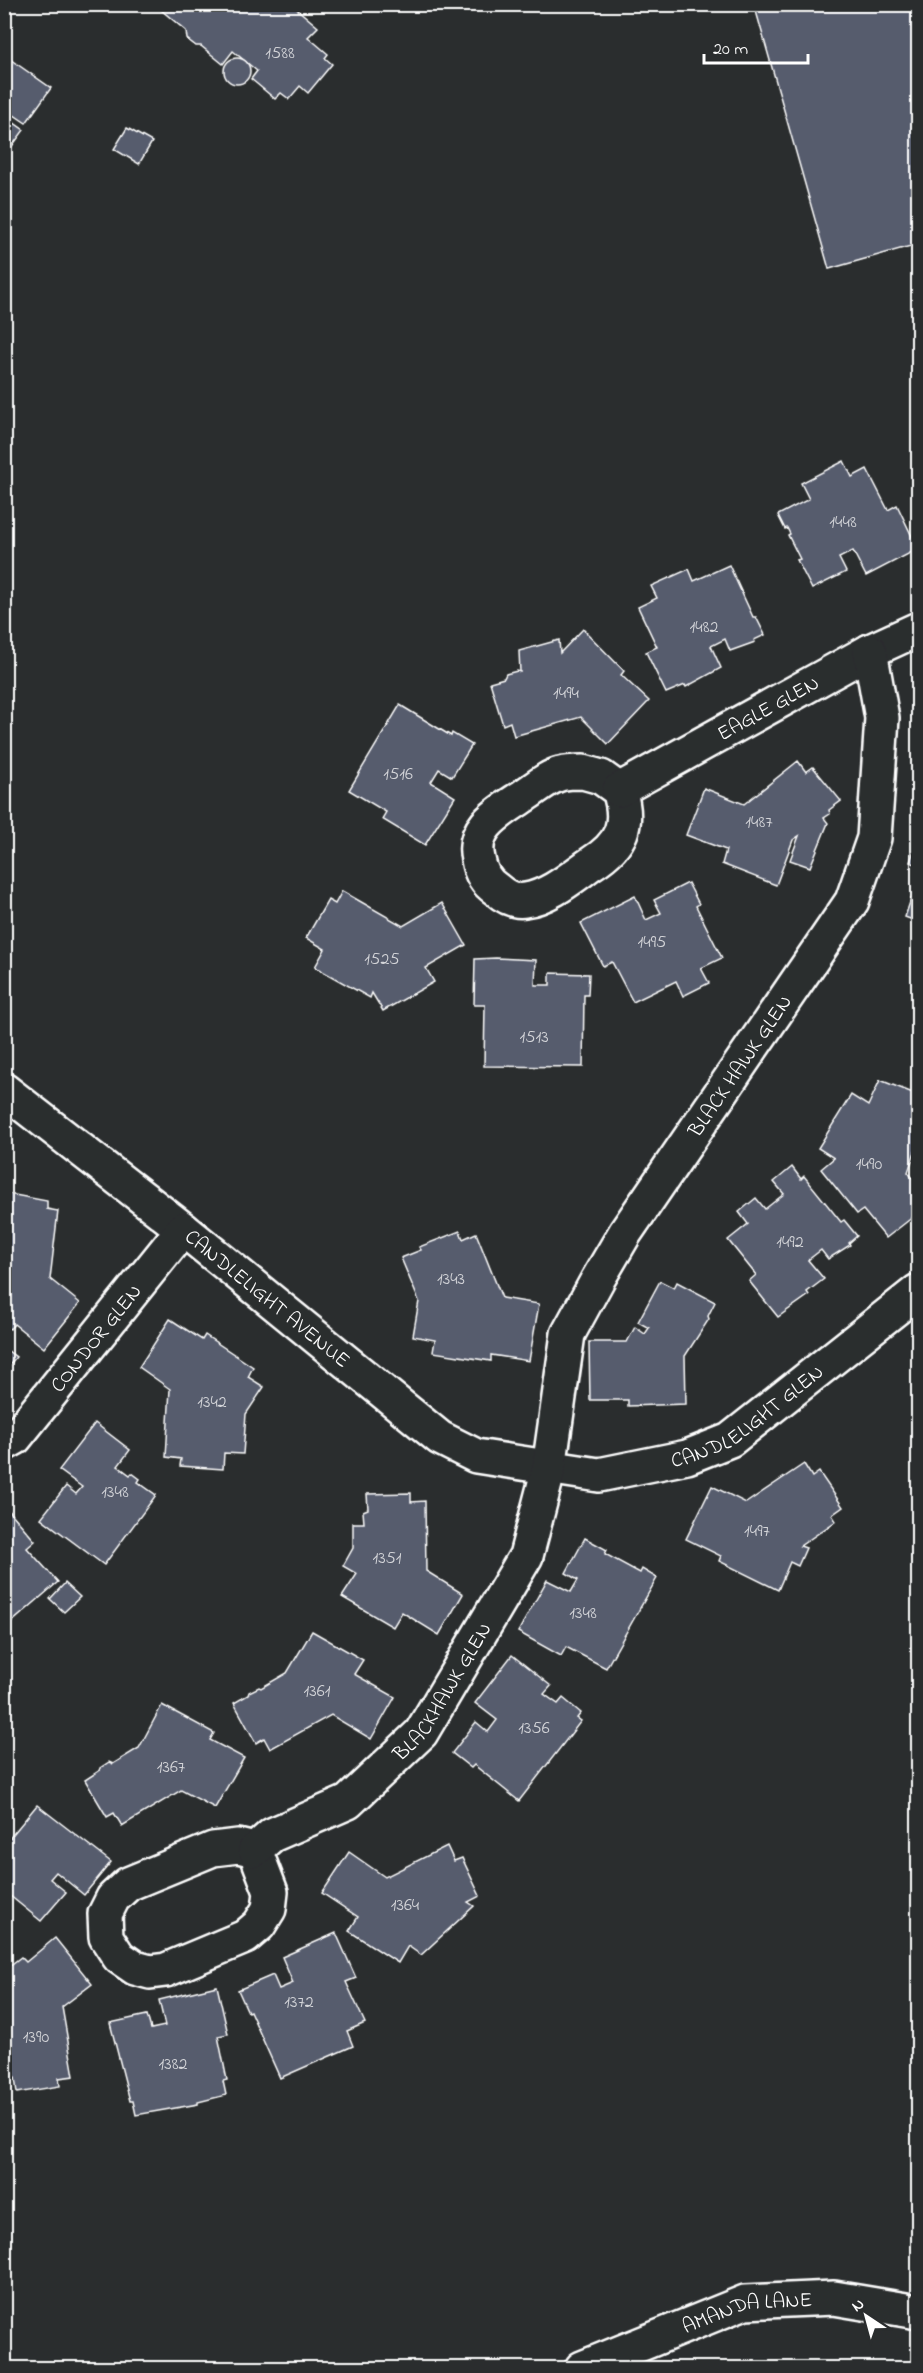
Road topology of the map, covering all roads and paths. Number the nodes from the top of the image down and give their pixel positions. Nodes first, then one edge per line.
1 (918, 629) edge
2 (870, 651) junction
3 (620, 790) junction
4 (4, 1090) edge
5 (183, 1229) junction
6 (918, 1290) edge
7 (4, 1444) edge
8 (549, 1468) junction
9 (255, 1850) junction
10 (918, 2313) edge
11 (582, 2368) edge

1 - 2 street, EAGLE GLEN
2 - 3 street, EAGLE GLEN
2 - 8 street, BLACK HAWK GLEN
3 - 3 street
4 - 5 street, CANDLELIGHT AVENUE
5 - 7 street, CONDOR GLEN
5 - 8 street, CANDLELIGHT AVENUE
6 - 8 street, CANDLELIGHT GLEN
8 - 9 street, BLACKHAWK GLEN
9 - 9 street
10 - 11 street, AMANDA LANE

